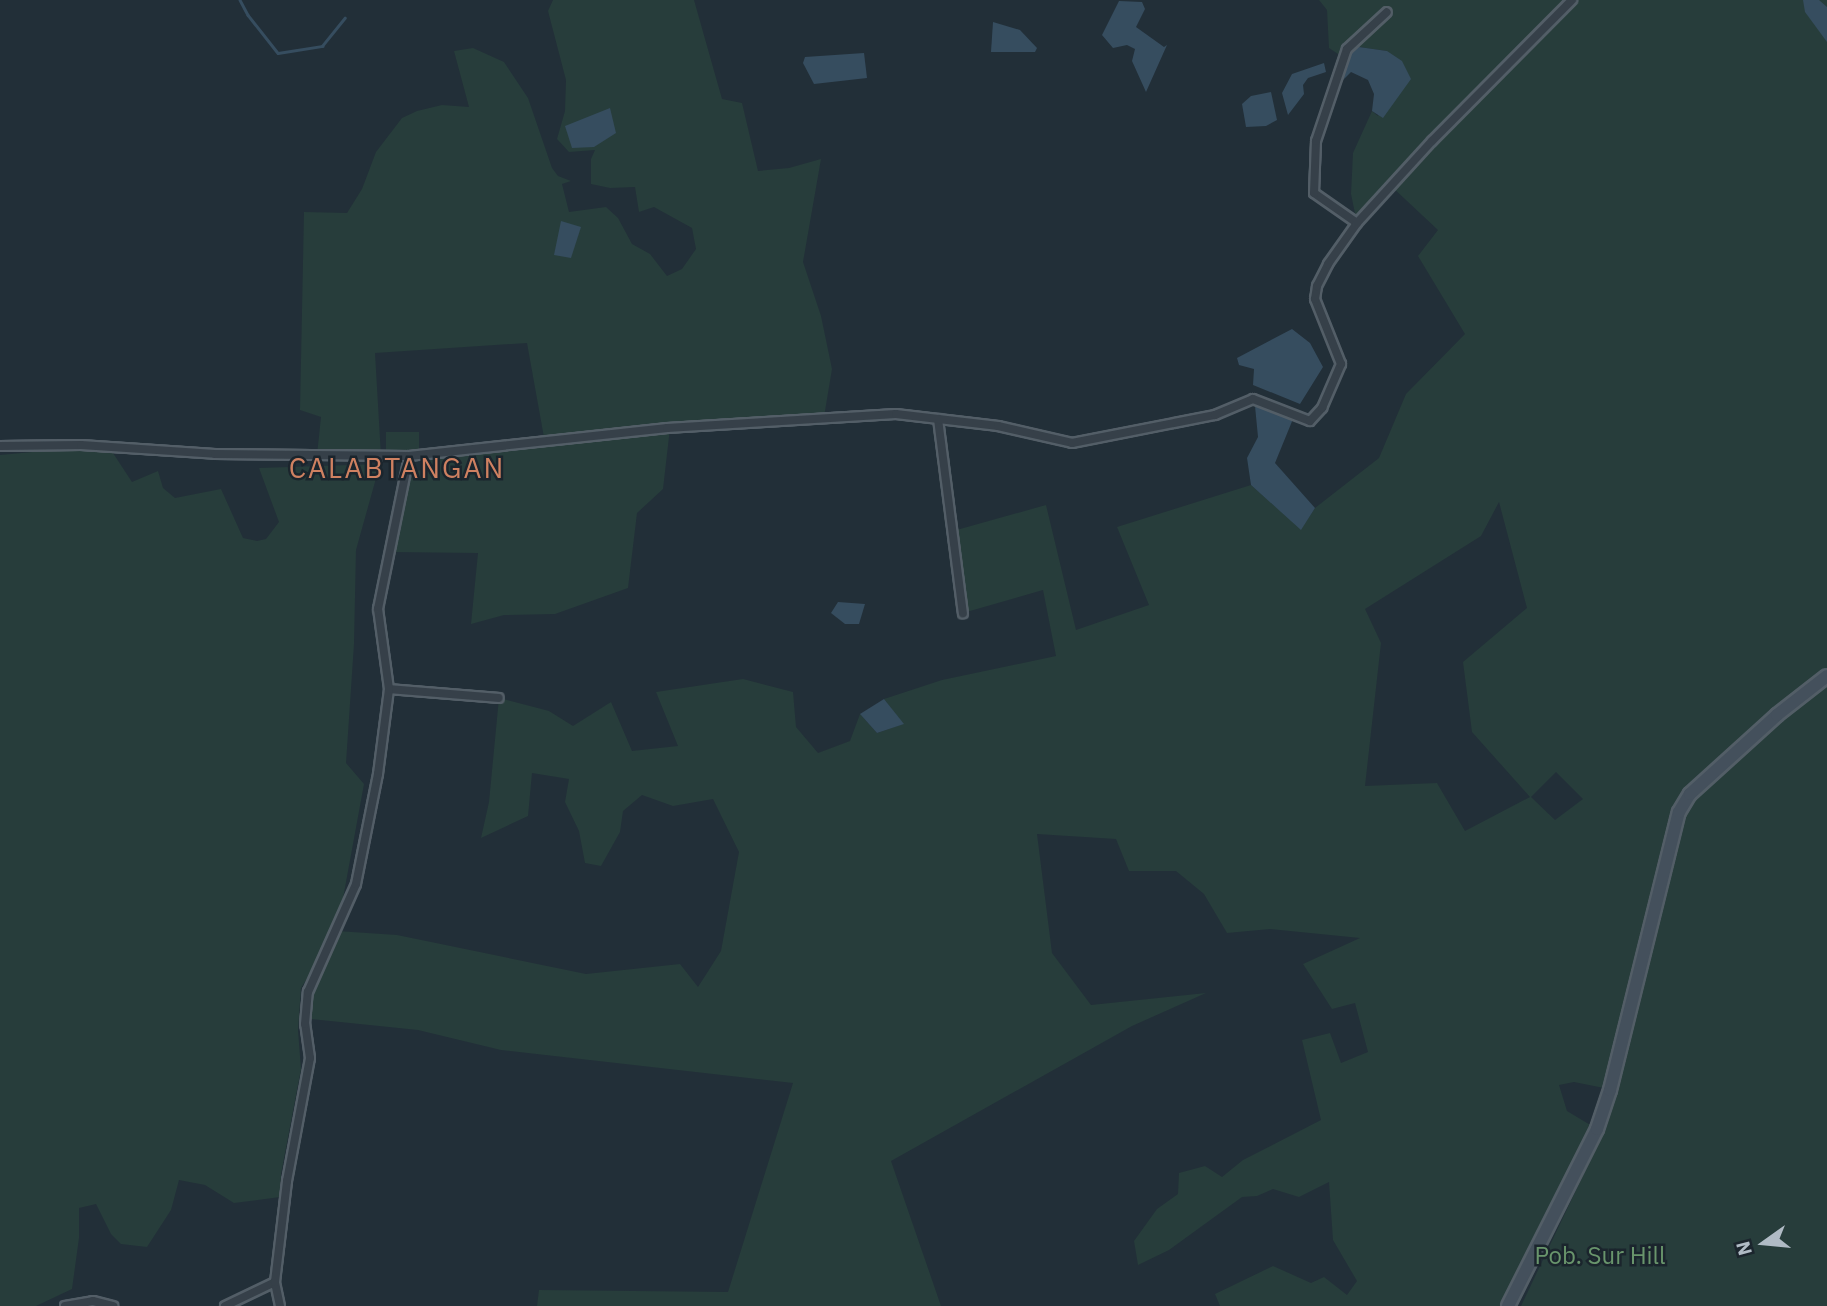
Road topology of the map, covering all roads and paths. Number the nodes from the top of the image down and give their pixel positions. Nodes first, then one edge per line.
1 (1573, 0) edge
2 (1387, 12) dead end
3 (1357, 223) junction
4 (938, 419) junction
5 (0, 446) edge
6 (409, 456) junction
7 (963, 613) dead end
8 (1827, 676) edge
9 (389, 689) junction
10 (499, 698) dead end
11 (275, 1282) junction
12 (65, 1306) edge
13 (113, 1306) edge
14 (225, 1306) edge
15 (280, 1306) edge
16 (1508, 1306) edge

1 - 3 street
2 - 3 street
3 - 4 street
4 - 6 street
4 - 7 street
5 - 6 street
6 - 9 street
8 - 16 main road
9 - 10 street
9 - 11 street
11 - 14 street
11 - 15 street
12 - 13 street

